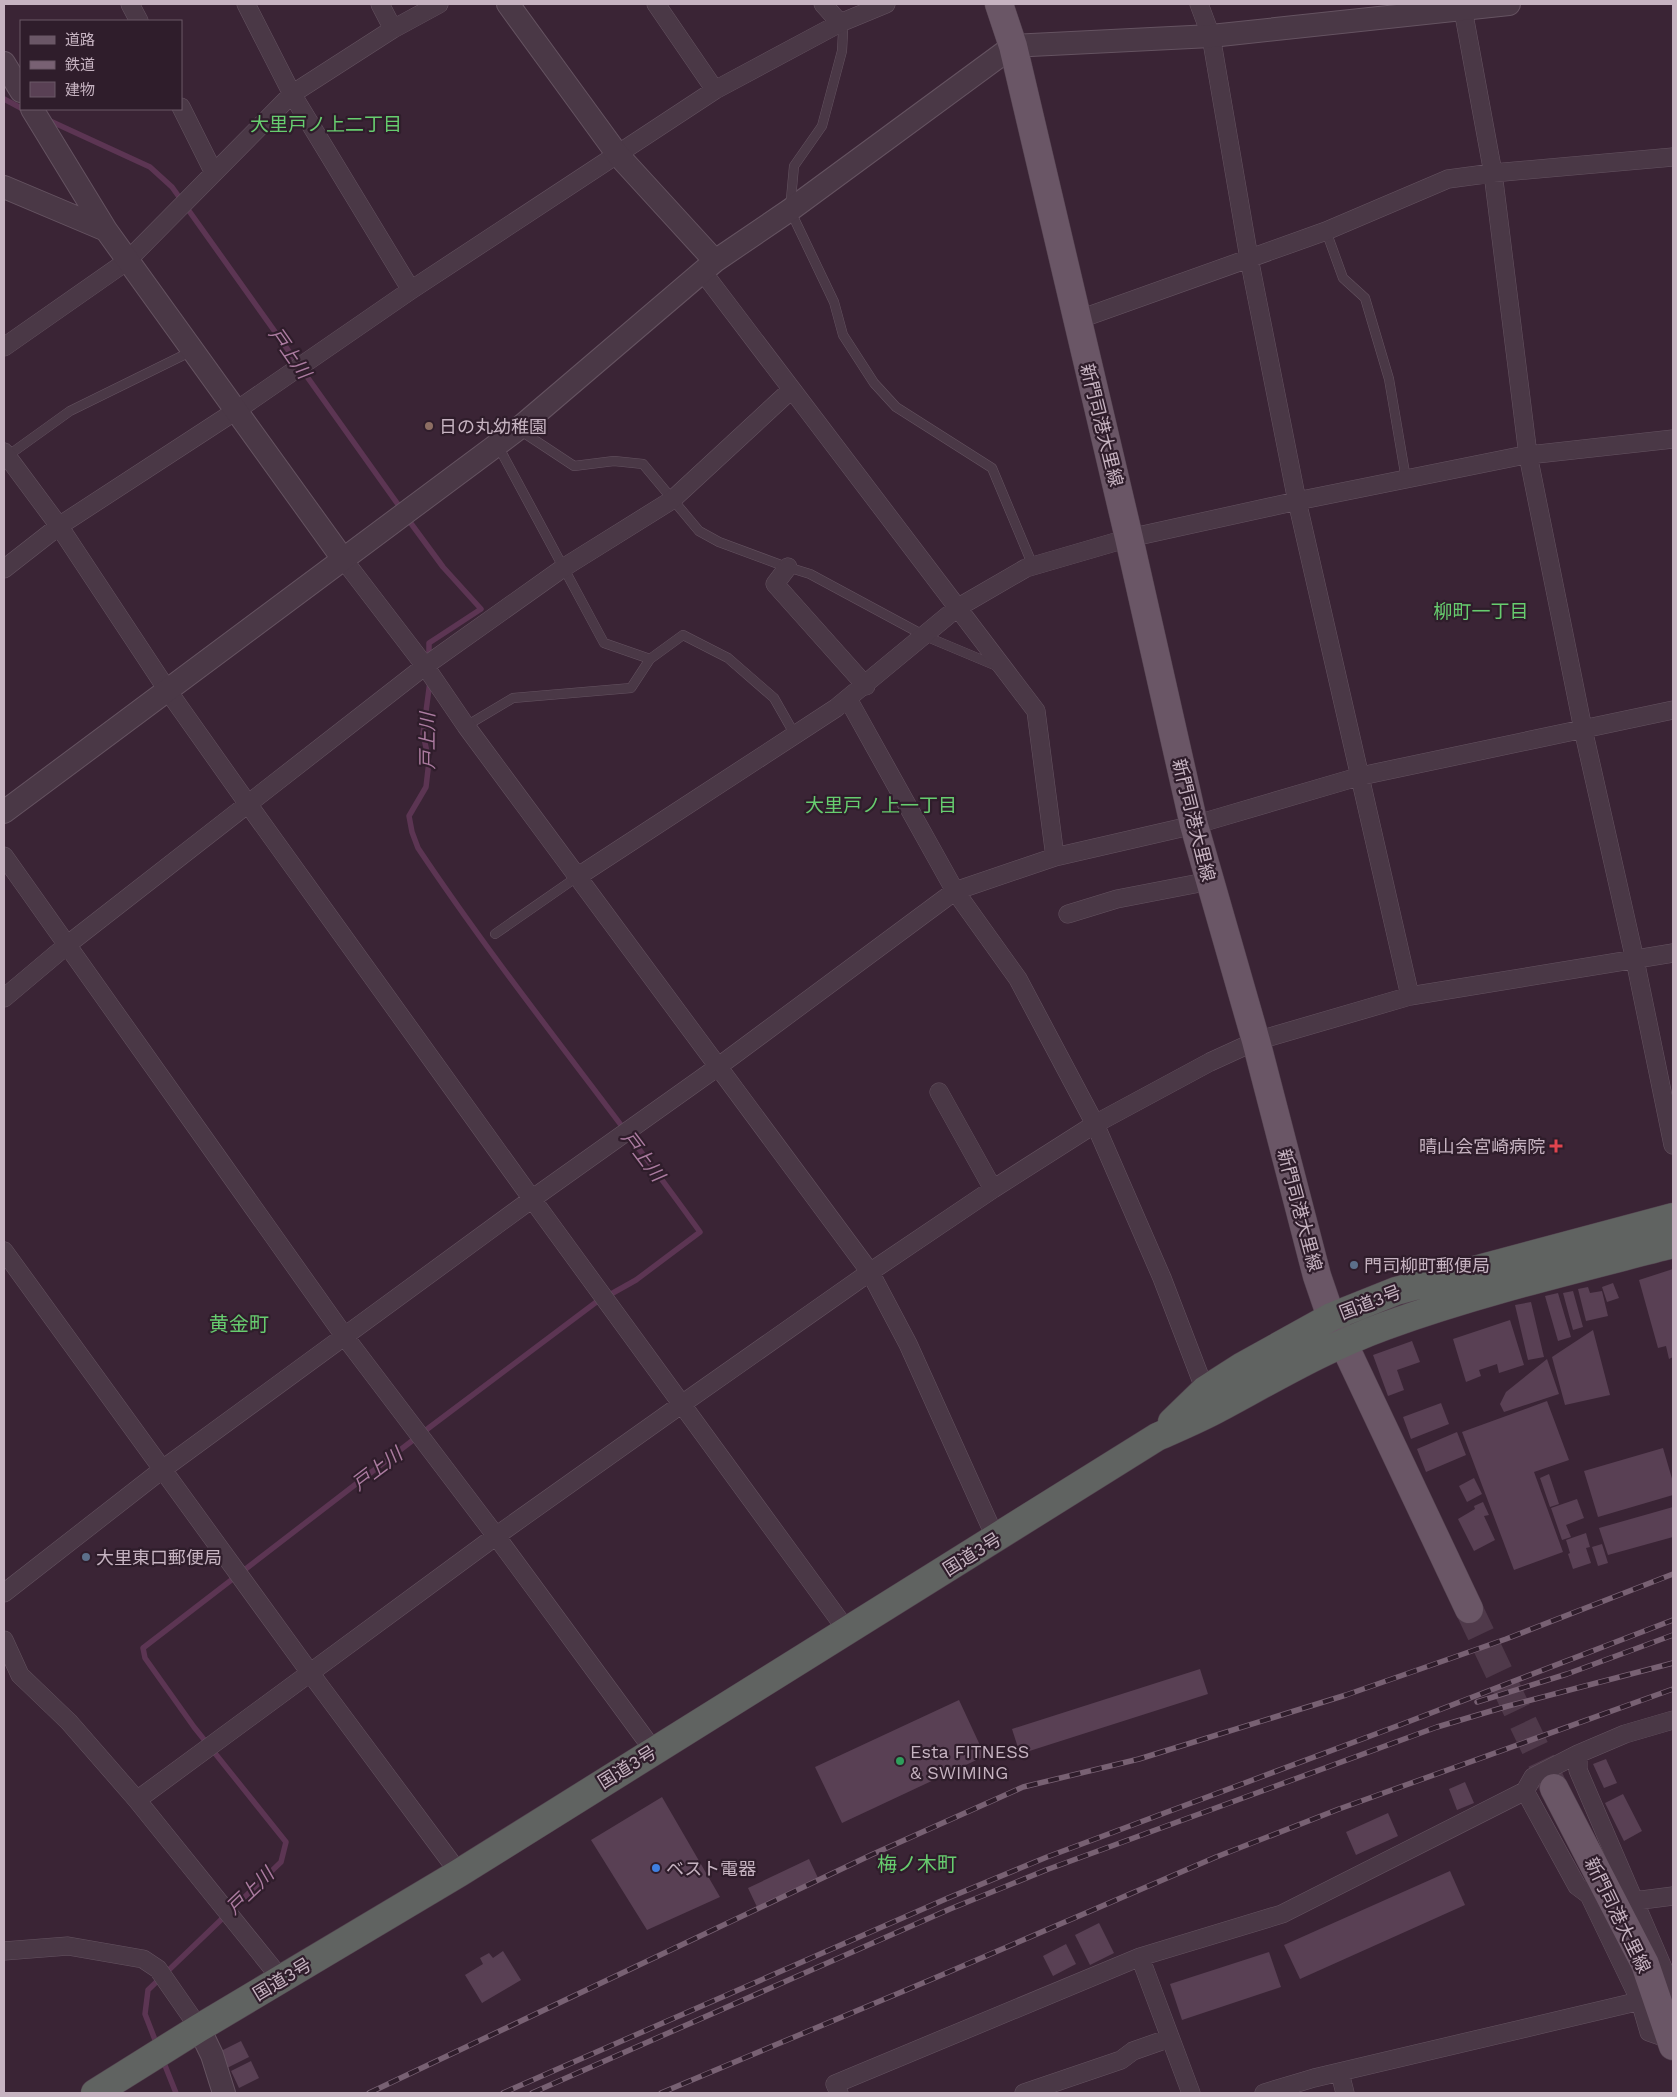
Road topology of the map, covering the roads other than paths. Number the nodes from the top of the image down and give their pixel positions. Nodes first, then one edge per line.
1 (130, 4) edge
2 (246, 4) edge
3 (380, 4) edge
4 (439, 4) edge
5 (508, 4) edge
6 (656, 4) edge
7 (823, 4) edge
8 (999, 4) edge
9 (1199, 4) edge
10 (1509, 4) edge
11 (882, 5) edge
12 (1463, 6) edge
13 (1412, 9) edge
14 (138, 20) edge
15 (840, 23) junction
16 (393, 29) junction
17 (1211, 36) junction
18 (1013, 46) junction
19 (4, 63) edge
20 (20, 90) edge
21 (715, 90) junction
22 (292, 94) junction
23 (182, 109) edge
24 (33, 110) edge
25 (618, 155) junction
26 (1673, 158) edge
27 (214, 173) junction
28 (1493, 173) junction
29 (4, 187) edge
30 (790, 210) junction
31 (106, 230) junction
32 (1326, 231) junction
33 (1249, 258) junction
34 (127, 261) junction
35 (709, 266) junction
36 (411, 290) junction
37 (1076, 320) junction
38 (4, 345) edge
39 (193, 350) junction
40 (791, 390) junction
41 (237, 410) junction
42 (518, 429) junction
43 (1673, 439) edge
44 (497, 444) junction
45 (1528, 455) junction
46 (5, 456) edge
47 (1406, 479) junction
48 (672, 500) junction
49 (1297, 501) junction
50 (59, 526) junction
51 (1129, 538) junction
52 (343, 559) junction
53 (1033, 566) junction
54 (788, 567) junction
55 (563, 568) junction
56 (4, 569) edge
57 (957, 608) junction
58 (925, 636) junction
59 (650, 660) junction
60 (425, 666) junction
61 (1006, 670) junction
62 (866, 686) junction
63 (168, 691) junction
64 (848, 699) junction
65 (1673, 710) edge
66 (466, 726) junction
67 (1583, 729) junction
68 (795, 735) junction
69 (1361, 776) junction
70 (248, 804) junction
71 (4, 812) edge
72 (1194, 825) junction
73 (4, 856) edge
74 (1055, 857) junction
75 (577, 876) junction
76 (1210, 881) junction
77 (956, 890) junction
78 (1068, 914) dead end
79 (495, 934) dead end
80 (67, 945) junction
81 (1673, 953) edge
82 (1635, 960) junction
83 (1410, 996) junction
84 (4, 998) edge
85 (1256, 1041) junction
86 (719, 1066) junction
87 (939, 1092) dead end
88 (1095, 1124) junction
89 (1673, 1145) edge
90 (993, 1189) junction
91 (532, 1199) junction
92 (1673, 1217) edge
93 (1673, 1244) edge
94 (4, 1252) edge
95 (870, 1272) junction
96 (1331, 1317) junction
97 (346, 1336) junction
98 (1343, 1343) junction
99 (1205, 1390) junction
100 (682, 1404) junction
101 (1157, 1437) junction
102 (162, 1469) junction
103 (496, 1536) junction
104 (996, 1539) junction
105 (4, 1593) edge
106 (1469, 1609) tunnel mouth
107 (848, 1632) junction
108 (4, 1640) edge
109 (311, 1674) junction
110 (1673, 1720) edge
111 (654, 1750) junction
112 (1578, 1754) junction
113 (1554, 1788) tunnel mouth
114 (1525, 1791) junction
115 (137, 1800) junction
116 (459, 1873) junction
117 (1673, 1896) edge
118 (1634, 1901) junction
119 (4, 1951) edge
120 (1140, 1957) junction
121 (282, 1980) junction
122 (1673, 1991) edge
123 (1640, 2001) junction
124 (199, 2028) junction
125 (1170, 2038) junction
126 (1673, 2041) edge
127 (1340, 2073) junction
128 (95, 2093) edge
129 (224, 2093) edge
130 (839, 2093) edge
131 (1024, 2093) edge
132 (1191, 2093) edge
133 (1264, 2093) edge
134 (1345, 2093) edge

1 - 14 street
2 - 22 street
3 - 16 street
4 - 16 street
5 - 25 street
6 - 21 street
7 - 15 street
8 - 18 main road, 新門司港大里線
9 - 17 street
10 - 12 street
11 - 15 street
12 - 13 street
12 - 28 street
13 - 17 street
15 - 21 street
15 - 30 lane
16 - 22 street
17 - 18 street
17 - 33 street
18 - 30 street
18 - 37 main road, 新門司港大里線
19 - 20 street
21 - 25 street
22 - 27 street
22 - 36 street
23 - 27 street
24 - 31 street
25 - 35 street
25 - 36 street
26 - 28 street
27 - 34 street
28 - 32 street
28 - 45 street
29 - 31 street
30 - 35 street
30 - 53 lane
31 - 34 street
32 - 33 street
32 - 47 lane
33 - 37 street
33 - 49 street
34 - 38 street
34 - 39 street
35 - 40 street
35 - 42 street
36 - 41 street
37 - 51 main road, 新門司港大里線
39 - 41 street
39 - 46 lane
40 - 48 street
40 - 57 street
41 - 50 street
41 - 52 street
42 - 44 street
42 - 48 lane
43 - 45 street
44 - 52 street
44 - 55 lane
45 - 47 street
45 - 67 street
46 - 50 street
47 - 49 street
48 - 54 lane
48 - 55 street
49 - 51 street
49 - 69 street
50 - 56 street
50 - 63 street
51 - 53 street
51 - 72 main road, 新門司港大里線
52 - 60 street
52 - 63 street
53 - 57 street
54 - 58 lane
54 - 62 street
55 - 59 lane
55 - 60 street
57 - 58 street
57 - 61 street
58 - 61 lane
58 - 62 street
59 - 66 lane
59 - 68 lane
60 - 66 street
60 - 70 street
61 - 74 street
62 - 64 street
63 - 70 street
63 - 71 street
64 - 68 street
64 - 77 street
65 - 67 street
66 - 75 street
67 - 69 street
67 - 82 street
68 - 75 street
69 - 72 street
69 - 83 street
70 - 80 street
70 - 91 street
72 - 74 street
72 - 76 main road, 新門司港大里線
73 - 80 street
74 - 77 street
75 - 79 lane
75 - 86 street
76 - 78 street
76 - 85 main road, 新門司港大里線
77 - 86 street
77 - 88 street
80 - 84 street
80 - 97 street
81 - 82 street
82 - 83 street
82 - 89 street
83 - 85 street
85 - 88 street
85 - 96 main road, 新門司港大里線
86 - 91 street
86 - 95 street
87 - 90 street
88 - 90 street
88 - 99 street
90 - 95 street
91 - 97 street
91 - 100 street
92 - 96 highway, 国道3号
93 - 98 highway, 国道3号
94 - 102 street
95 - 100 street
95 - 104 street
96 - 98 main road, 新門司港大里線
96 - 99 highway, 国道3号
97 - 102 street
97 - 103 street
98 - 101 highway, 国道3号
98 - 106 main road, 新門司港大里線
99 - 101 highway, 国道3号
100 - 103 street
100 - 107 street
101 - 104 highway, 国道3号
102 - 105 street
102 - 109 street
103 - 109 street
103 - 111 street
104 - 107 highway, 国道3号
107 - 111 highway, 国道3号
108 - 115 street
109 - 115 street
109 - 116 street
110 - 112 street
111 - 116 highway, 国道3号
112 - 114 street
112 - 118 street
113 - 126 main road, 新門司港大里線
114 - 120 street
114 - 123 street
115 - 121 street
116 - 121 highway, 国道3号
117 - 118 street
118 - 122 street
119 - 124 street
120 - 125 street
120 - 130 street
121 - 124 highway, 国道3号
123 - 126 street
123 - 127 street
124 - 128 highway, 国道3号
124 - 129 street
125 - 131 street
125 - 132 street
127 - 133 street
127 - 134 street

